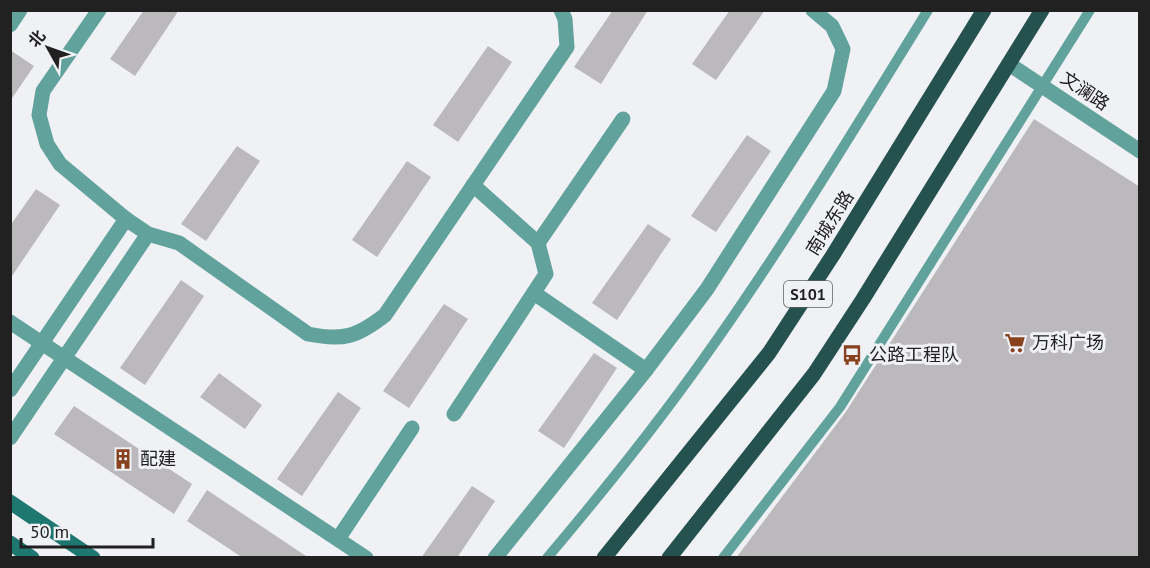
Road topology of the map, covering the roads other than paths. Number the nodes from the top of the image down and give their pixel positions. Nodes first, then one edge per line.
1 (20, 10) edge
2 (99, 10) edge
3 (561, 10) edge
4 (813, 10) edge
5 (928, 10) edge
6 (984, 10) edge
7 (1042, 10) edge
8 (1090, 10) edge
9 (10, 25) edge
10 (1009, 64) junction
11 (1044, 86) junction
12 (623, 119) dead end
13 (1140, 151) edge
14 (473, 185) junction
15 (126, 219) junction
16 (148, 234) junction
17 (538, 243) junction
18 (534, 292) junction
19 (10, 322) edge
20 (43, 344) junction
21 (65, 358) junction
22 (646, 370) junction
23 (10, 390) edge
24 (454, 414) dead end
25 (412, 428) dead end
26 (10, 438) edge
27 (10, 502) edge
28 (338, 539) junction
29 (10, 543) edge
30 (32, 558) edge
31 (93, 558) edge
32 (366, 558) edge
33 (495, 558) edge
34 (547, 558) edge
35 (604, 558) edge
36 (669, 558) edge
37 (723, 558) edge

1 - 9 street
2 - 15 street
3 - 14 street
4 - 22 street
5 - 34 lane
6 - 35 main road, 南城东路 / S101
7 - 10 main road, S101
8 - 11 lane
10 - 11 street, 文澜路
10 - 36 main road, S101
11 - 13 street, 文澜路
11 - 37 lane
12 - 17 street
14 - 16 street
14 - 17 street
15 - 16 street
15 - 20 street
16 - 21 street
17 - 18 street
18 - 22 street
18 - 24 street
19 - 20 street
20 - 21 street
20 - 23 street
21 - 26 street
21 - 28 street
22 - 33 street
25 - 28 street
27 - 31 main road
28 - 32 street
29 - 30 main road

